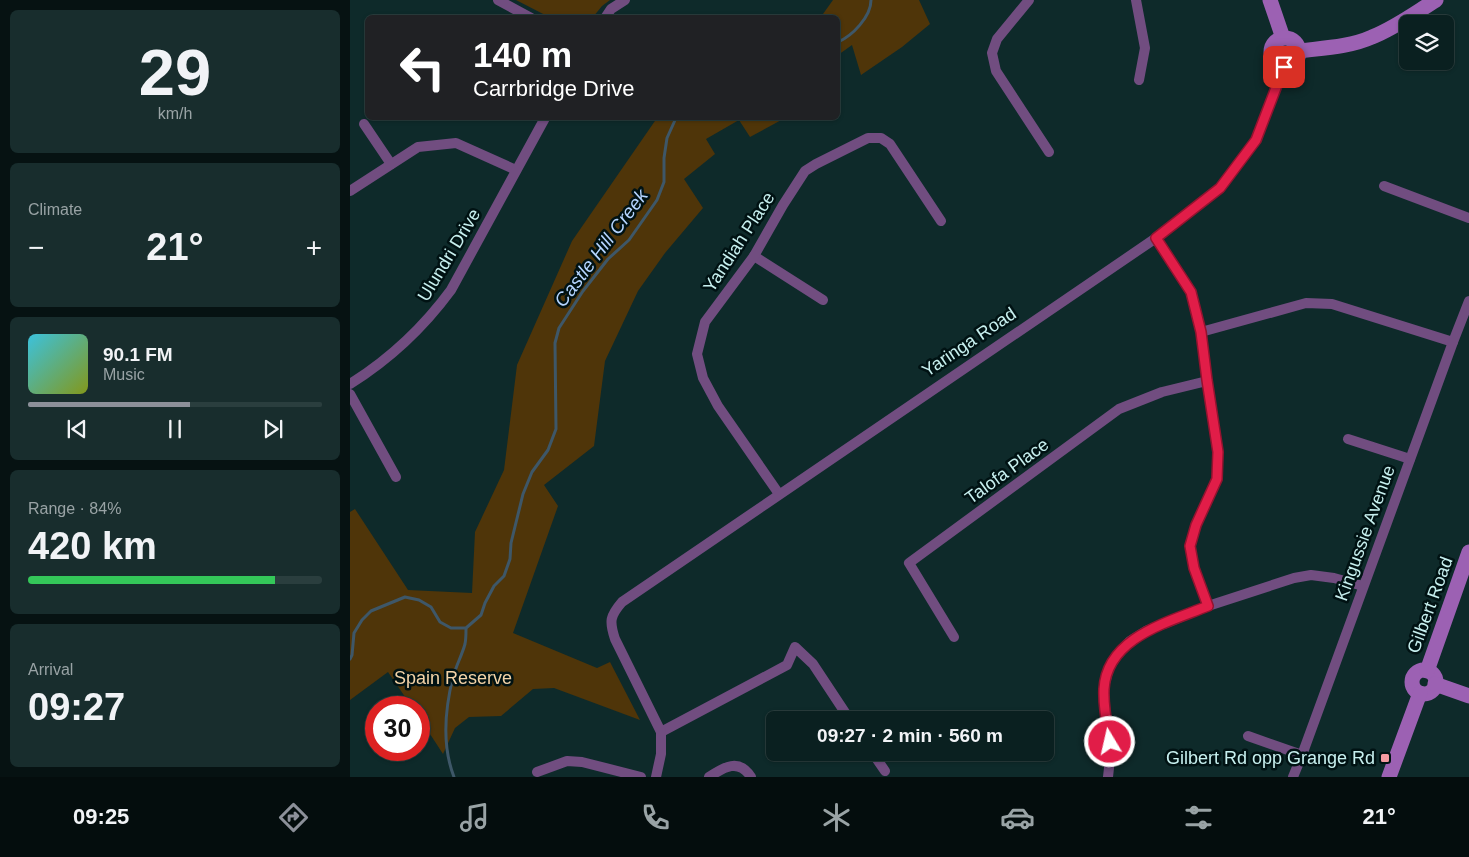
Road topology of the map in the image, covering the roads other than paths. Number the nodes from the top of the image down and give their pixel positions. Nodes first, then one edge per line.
1 (498, 0) edge
2 (625, 0) edge
3 (1029, 0) edge
4 (1136, 0) edge
5 (1270, 0) edge
6 (1436, 0) edge
7 (526, 15) edge
8 (607, 15) edge
9 (1283, 38) junction
10 (1299, 50) junction
11 (1284, 67) junction
12 (1139, 80) dead end
13 (544, 120) edge
14 (364, 124) dead end
15 (1049, 152) dead end
16 (391, 164) junction
17 (516, 170) junction
18 (1384, 186) dead end
19 (350, 191) edge
20 (1469, 218) edge
21 (941, 221) dead end
22 (1156, 238) junction
23 (754, 256) junction
24 (823, 300) dead end
25 (1469, 301) edge
26 (1201, 332) junction
27 (1453, 342) junction
28 (1207, 380) junction
29 (350, 384) edge
30 (350, 394) edge
31 (1348, 439) dead end
32 (1410, 460) junction
33 (396, 477) dead end
34 (779, 494) junction
35 (1469, 552) edge
36 (1363, 586) junction
37 (1208, 606) junction
38 (954, 637) dead end
39 (1427, 671) junction
40 (1435, 684) junction
41 (1420, 693) junction
42 (1469, 696) edge
43 (844, 711) edge
44 (661, 732) junction
45 (1248, 736) dead end
46 (1302, 755) junction
47 (878, 761) edge
48 (885, 771) dead end
49 (537, 772) dead end
50 (641, 777) edge
51 (656, 777) edge
52 (709, 777) edge
53 (751, 777) edge
54 (1108, 777) edge
55 (1293, 777) edge
56 (1389, 777) edge

1 - 7 street
2 - 8 street
3 - 15 street
4 - 12 street
5 - 9 street
6 - 10 street
9 - 10 street
9 - 11 street
10 - 11 street
11 - 22 street, Yaringa Road
13 - 17 street, Ulundri Drive
14 - 16 street
16 - 17 street
16 - 19 street
17 - 29 street, Ulundri Drive
18 - 20 street
21 - 23 street, Yandiah Place
22 - 26 street
22 - 34 street, Yaringa Road
23 - 24 street
23 - 34 street, Yandiah Place
25 - 27 street, Kingussie Avenue
26 - 27 street
26 - 28 street
27 - 32 street, Kingussie Avenue
28 - 37 street
28 - 38 street, Talofa Place
30 - 33 street
31 - 32 street
32 - 36 street, Kingussie Avenue
34 - 44 street, Yaringa Road
35 - 39 street, Gilbert Road
36 - 37 street
36 - 46 street, Kingussie Avenue
37 - 54 street
39 - 40 street
39 - 41 street
40 - 41 street
40 - 42 street
41 - 56 street
43 - 44 street
44 - 51 street
45 - 46 street
46 - 55 street, Kingussie Avenue
47 - 48 street
49 - 50 street
52 - 53 street

